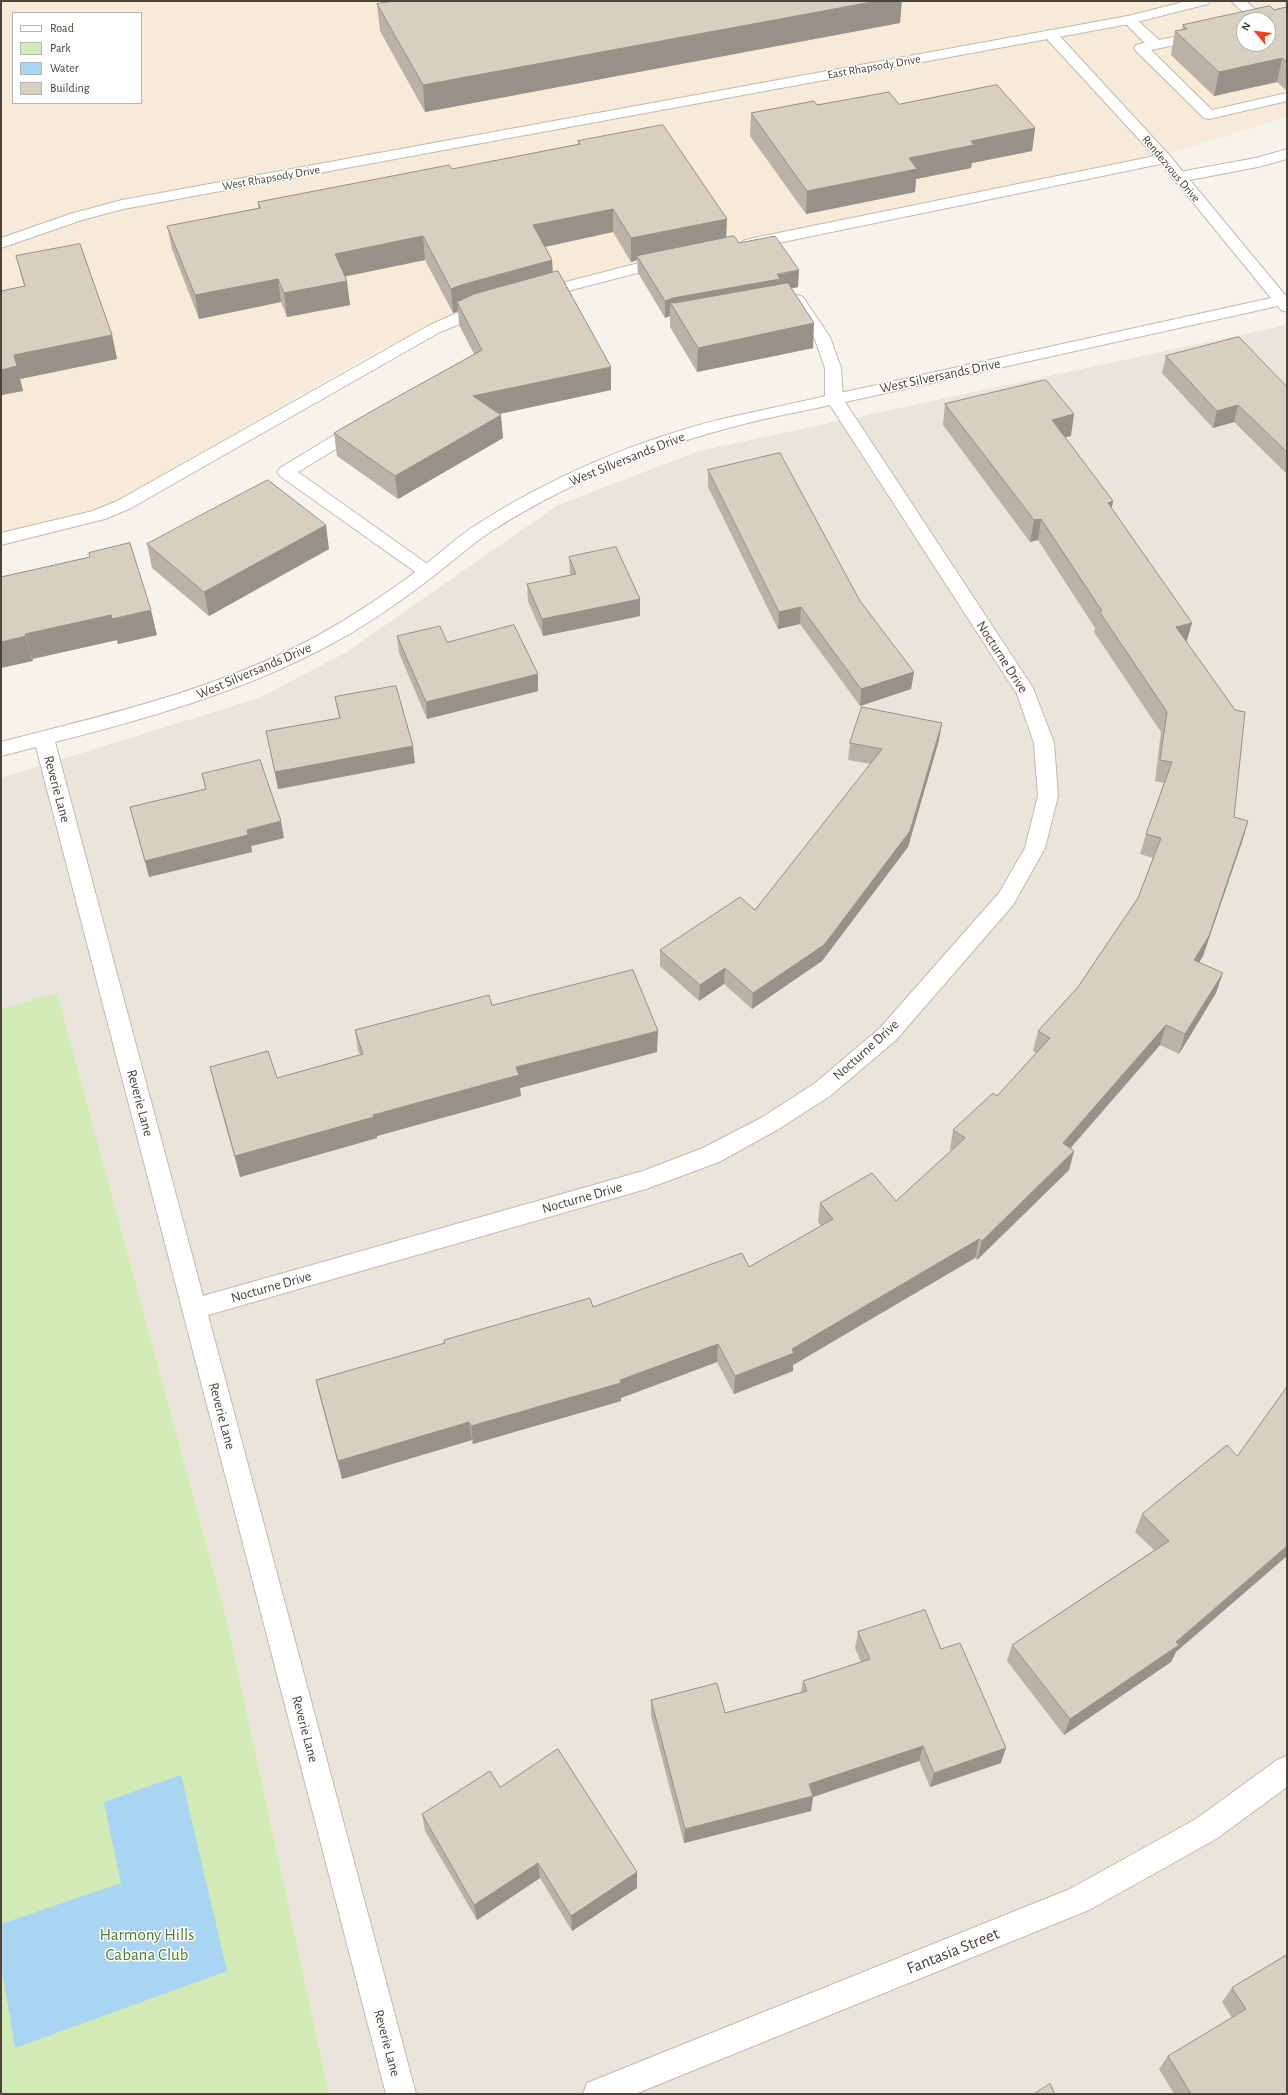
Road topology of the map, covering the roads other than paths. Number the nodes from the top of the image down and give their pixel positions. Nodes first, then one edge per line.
1 (1203, 1) edge
2 (1238, 1) edge
3 (1254, 12) edge
4 (1129, 20) junction
5 (1050, 34) junction
6 (1189, 38) edge
7 (1156, 45) junction
8 (1287, 97) edge
9 (545, 128) joint
10 (1287, 154) edge
11 (1164, 159) junction
12 (1179, 177) junction
13 (1, 243) edge
14 (737, 246) edge
15 (684, 257) edge
16 (520, 298) edge
17 (781, 301) edge
18 (1285, 302) edge
19 (498, 304) edge
20 (834, 400) junction
21 (377, 416) edge
22 (1, 539) edge
23 (427, 572) junction
24 (44, 738) junction
25 (1, 749) edge
26 (194, 1309) junction
27 (1287, 1770) edge
28 (401, 2094) edge
29 (598, 2094) edge

1 - 4 street, East Rhapsody Drive
2 - 3 street
4 - 5 street, East Rhapsody Drive
4 - 7 street
5 - 9 street, East Rhapsody Drive
5 - 11 street, Rendezvous Drive
6 - 7 street
7 - 8 street
9 - 13 street, West Rhapsody Drive
10 - 12 street
11 - 12 street, Rendezvous Drive
11 - 14 street
12 - 18 street, Rendezvous Drive
15 - 16 street
17 - 20 street
18 - 20 street, West Silversands Drive
19 - 22 street
20 - 23 street, West Silversands Drive
20 - 26 street, Nocturne Drive
21 - 23 street
23 - 24 street, West Silversands Drive
24 - 25 street, West Silversands Drive
24 - 26 street, Reverie Lane
26 - 28 street, Reverie Lane
27 - 29 street, Fantasia Street

